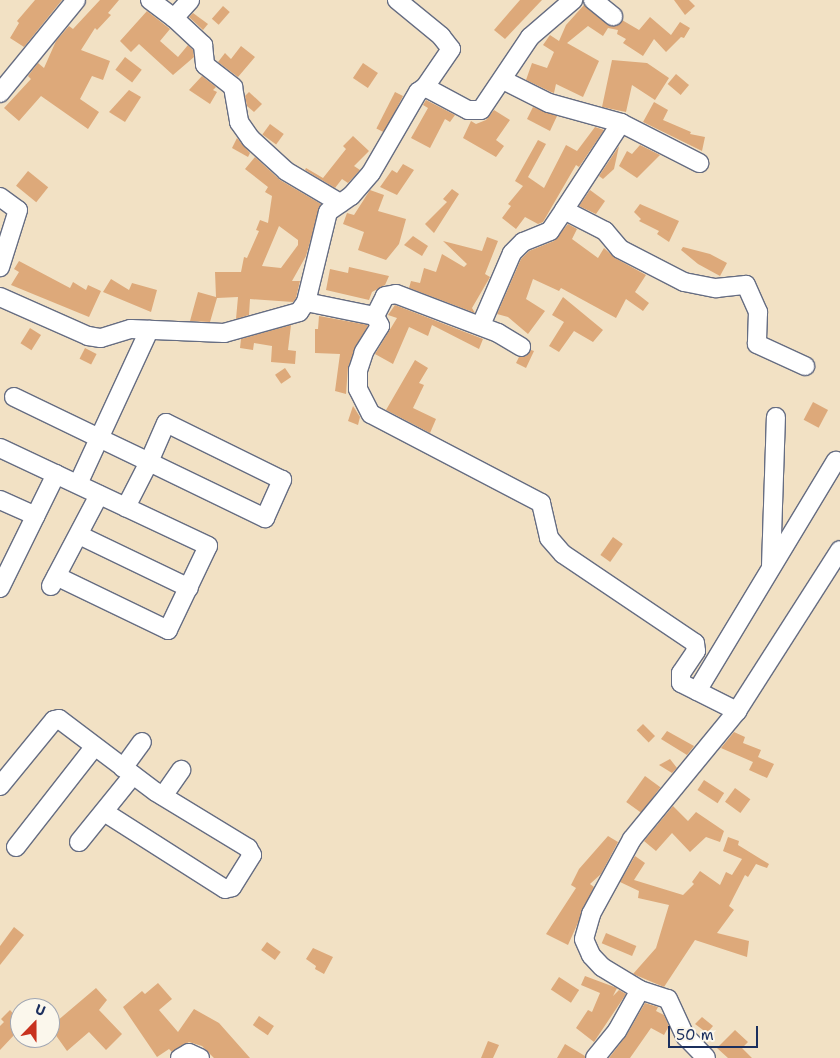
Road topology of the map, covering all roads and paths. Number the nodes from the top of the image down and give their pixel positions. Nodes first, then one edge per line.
1 (76, 0) edge
2 (150, 0) edge
3 (190, 0) edge
4 (397, 0) edge
5 (573, 0) edge
6 (593, 0) edge
7 (613, 16) dead end
8 (174, 18) junction
9 (502, 80) junction
10 (425, 87) junction
11 (0, 93) edge
12 (621, 123) junction
13 (699, 163) dead end
14 (0, 197) edge
15 (340, 203) junction
16 (564, 210) junction
17 (0, 267) edge
18 (0, 297) edge
19 (306, 302) junction
20 (375, 316) junction
21 (481, 325) junction
22 (149, 330) junction
23 (521, 347) dead end
24 (804, 366) dead end
25 (14, 397) dead end
26 (776, 417) dead end
27 (101, 438) junction
28 (0, 448) edge
29 (836, 461) dead end
30 (149, 462) junction
31 (56, 474) junction
32 (78, 484) junction
33 (99, 494) junction
34 (0, 500) edge
35 (126, 507) junction
36 (36, 516) junction
37 (79, 535) junction
38 (840, 550) edge
39 (8, 555) edge
40 (771, 569) junction
41 (0, 588) edge
42 (189, 588) junction
43 (697, 691) junction
44 (736, 711) junction
45 (142, 742) dead end
46 (94, 747) junction
47 (180, 770) dead end
48 (128, 772) junction
49 (0, 786) edge
50 (162, 796) junction
51 (104, 812) junction
52 (78, 842) dead end
53 (16, 847) dead end
54 (640, 990) junction
55 (180, 1058) edge
56 (200, 1058) edge
57 (596, 1058) edge
58 (706, 1058) edge

1 - 11 street
2 - 8 street
3 - 8 street
4 - 10 street
5 - 9 street
6 - 7 street
8 - 15 street
9 - 10 street
9 - 12 street
10 - 15 street
12 - 13 street
12 - 16 street
14 - 17 street
15 - 19 street
16 - 21 street
16 - 24 street
18 - 22 street
19 - 20 street
19 - 22 street
20 - 21 street
20 - 43 street
21 - 23 street
22 - 27 street
25 - 27 street
26 - 40 street
27 - 30 street
27 - 32 street
28 - 31 street
29 - 40 street
30 - 30 street
30 - 35 street
31 - 32 street
31 - 36 street
32 - 33 street
33 - 35 street
33 - 37 street
34 - 36 street
35 - 42 street
36 - 39 street
37 - 42 street
37 - 42 street
38 - 44 street
39 - 41 street
40 - 43 street
43 - 44 street
44 - 54 street
45 - 48 street
46 - 48 street
46 - 49 street
46 - 53 street
47 - 50 street
48 - 50 street
48 - 51 street
50 - 51 street
51 - 52 street
54 - 57 street
54 - 58 street
55 - 56 street

